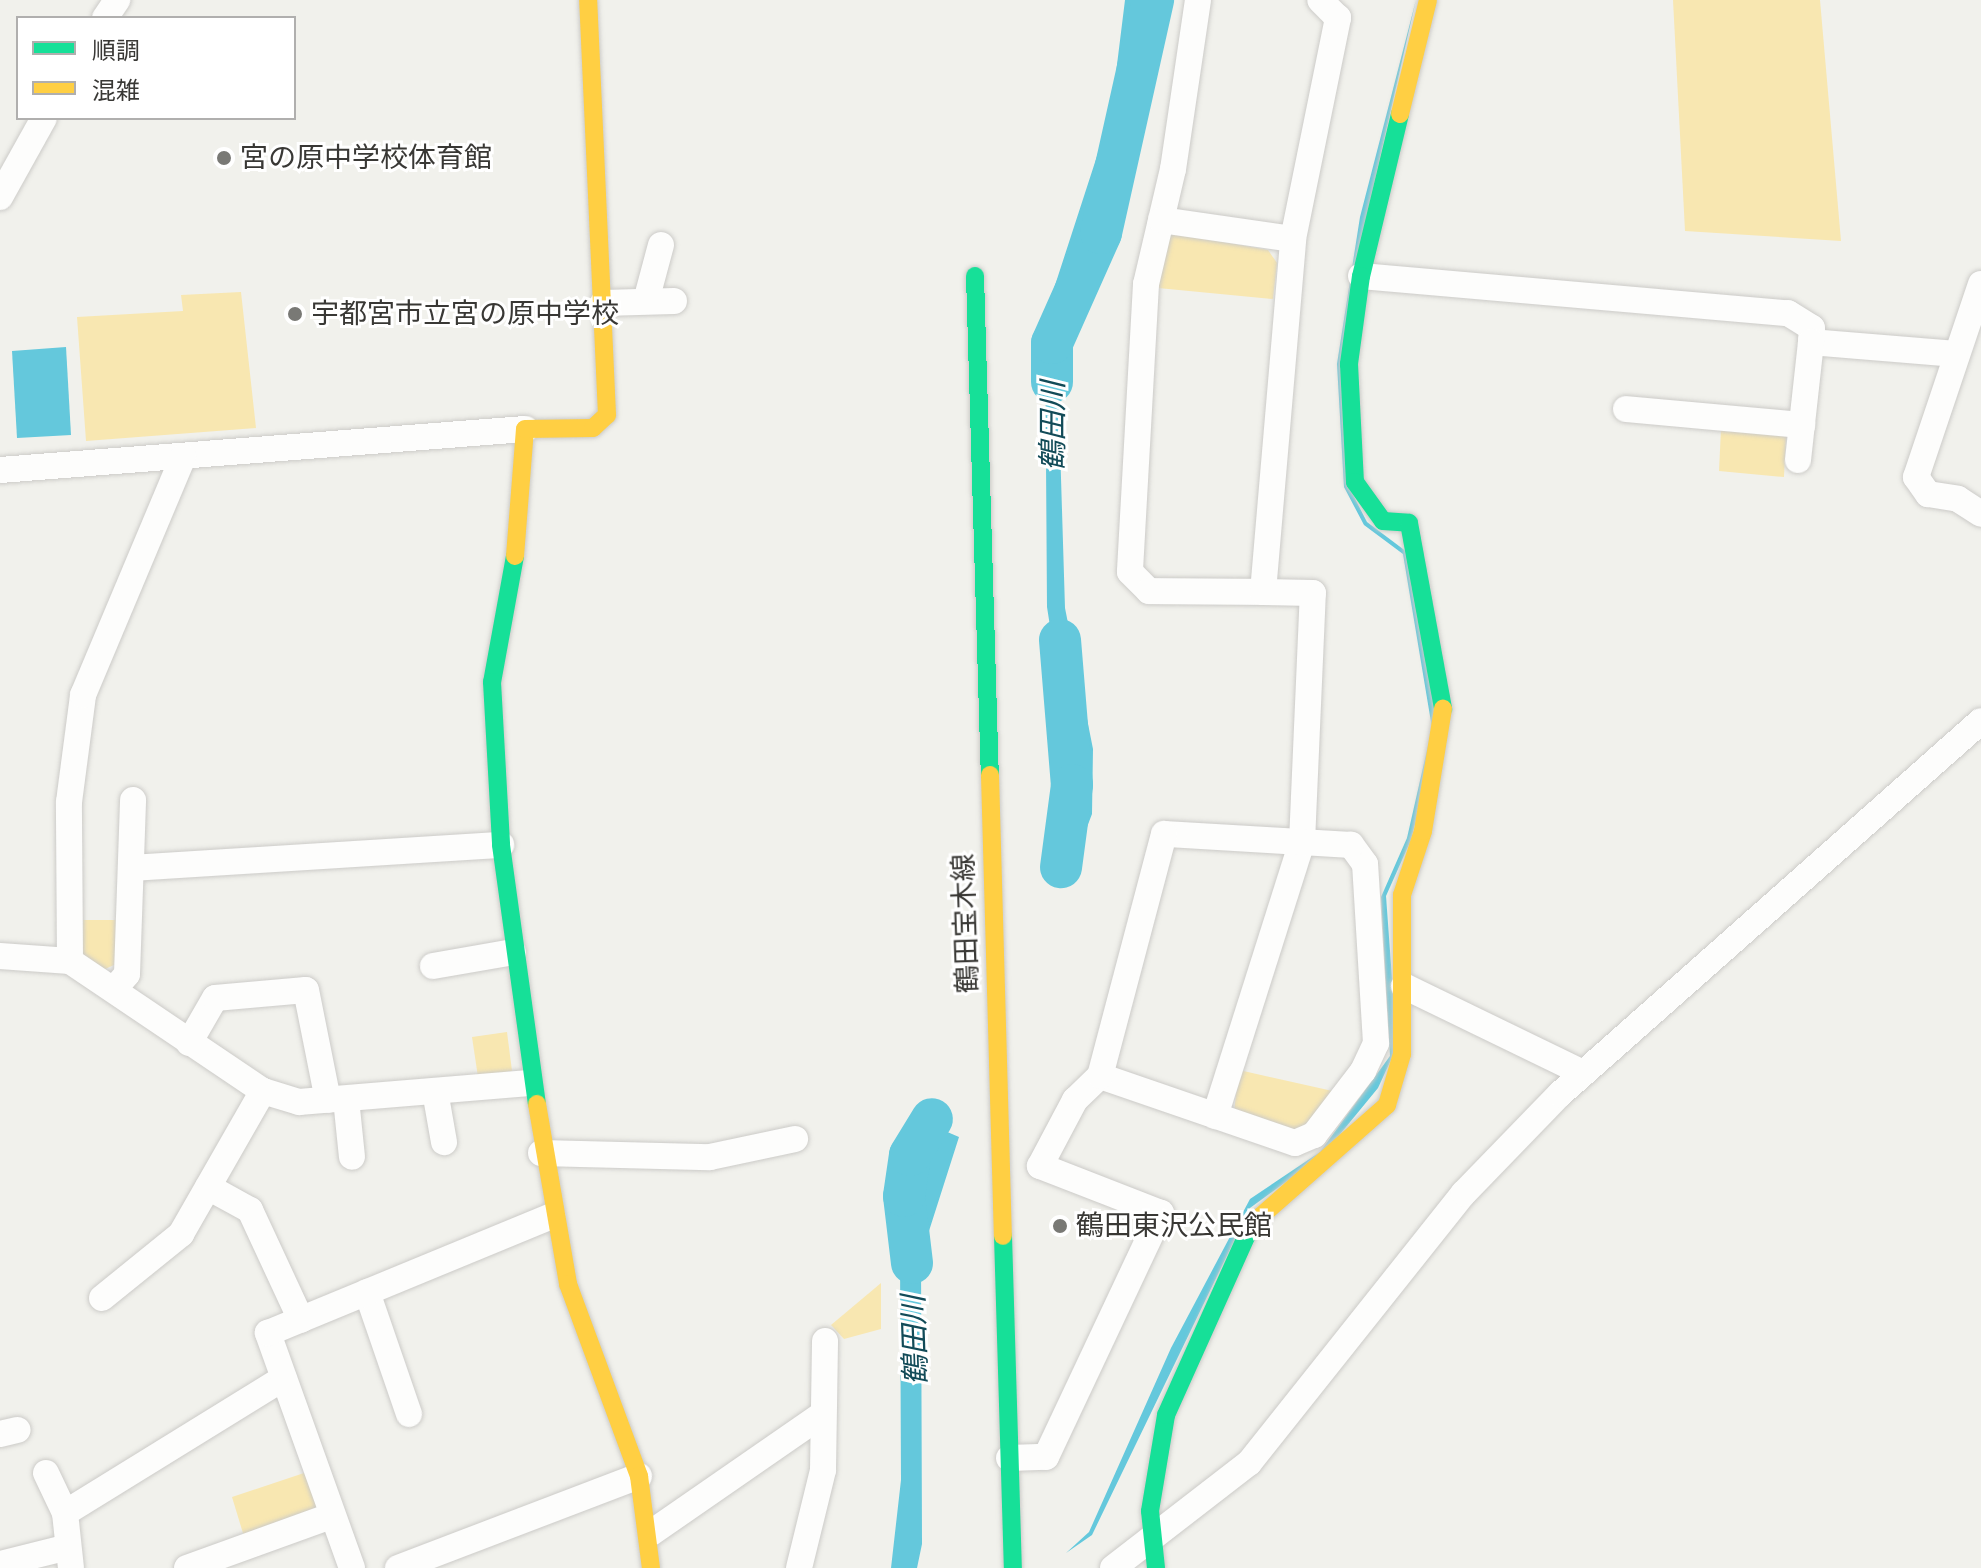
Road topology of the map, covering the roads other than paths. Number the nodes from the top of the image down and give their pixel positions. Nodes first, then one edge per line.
1 (588, 0) edge
2 (1198, 0) edge
3 (1320, 0) edge
4 (1428, 0) edge
5 (43, 120) edge
6 (0, 197) edge
7 (1161, 220) junction
8 (1293, 239) junction
9 (661, 245) dead end
10 (975, 276) dead end
11 (1361, 276) junction
12 (1981, 284) edge
13 (646, 301) junction
14 (674, 301) dead end
15 (603, 303) junction
16 (1811, 342) junction
17 (1956, 354) junction
18 (1626, 409) dead end
19 (1802, 425) junction
20 (525, 429) junction
21 (183, 457) junction
22 (1798, 460) dead end
23 (0, 470) edge
24 (1981, 514) edge
25 (1263, 592) junction
26 (1981, 721) edge
27 (133, 800) dead end
28 (1302, 842) junction
29 (501, 845) junction
30 (132, 868) junction
31 (513, 952) junction
32 (0, 956) edge
33 (70, 961) junction
34 (433, 966) dead end
35 (1404, 986) junction
36 (115, 988) junction
37 (189, 1043) junction
38 (1363, 1071) junction
39 (1583, 1073) junction
40 (1100, 1076) junction
41 (529, 1083) junction
42 (1393, 1086) junction
43 (263, 1091) junction
44 (435, 1091) junction
45 (337, 1100) junction
46 (1215, 1116) junction
47 (795, 1139) dead end
48 (444, 1142) dead end
49 (541, 1153) junction
50 (352, 1157) dead end
51 (1040, 1166) junction
52 (1001, 1167) junction
53 (208, 1187) junction
54 (552, 1216) junction
55 (367, 1292) junction
56 (102, 1298) dead end
57 (301, 1320) junction
58 (825, 1341) dead end
59 (284, 1378) junction
60 (409, 1414) dead end
61 (820, 1416) junction
62 (1009, 1458) junction
63 (46, 1473) dead end
64 (639, 1476) junction
65 (65, 1513) junction
66 (331, 1516) junction
67 (651, 1533) junction
68 (1153, 1556) edge
69 (70, 1557) edge
70 (0, 1564) edge
71 (187, 1568) edge
72 (352, 1568) edge
73 (398, 1568) edge
74 (651, 1568) edge
75 (799, 1568) edge
76 (1013, 1568) edge
77 (1113, 1568) edge

1 - 15 street
2 - 7 street
3 - 8 street
4 - 11 street
5 - 6 street
7 - 8 street
7 - 25 street
8 - 25 street
9 - 13 street
10 - 52 street, 鶴田宝木線
11 - 16 street
11 - 35 street
12 - 17 street
13 - 14 street
13 - 15 street
15 - 20 street
16 - 17 street
16 - 19 street
17 - 24 street
18 - 19 street
19 - 22 street
20 - 21 street
20 - 29 street
21 - 23 street
21 - 33 street
25 - 28 street
26 - 39 street
27 - 30 street
28 - 38 street
28 - 40 street
28 - 46 street
29 - 30 street
29 - 31 street
30 - 36 street
31 - 34 street
31 - 41 street
32 - 33 street
33 - 36 street
35 - 39 street
35 - 42 street
36 - 37 street
37 - 43 street
37 - 45 street
38 - 42 street
38 - 46 street
39 - 68 street
40 - 46 street
40 - 51 street
41 - 44 street
41 - 49 street
42 - 68 street
43 - 45 street
43 - 53 street
44 - 45 street
44 - 48 street
45 - 50 street
47 - 49 street
49 - 54 street
51 - 52 street
51 - 62 street
52 - 62 street, 鶴田宝木線
53 - 56 street
53 - 57 street
54 - 55 street
54 - 64 street
55 - 57 street
55 - 60 street
57 - 59 street
58 - 61 street
59 - 65 street
59 - 66 street
61 - 67 street
61 - 75 street
62 - 76 street, 鶴田宝木線
63 - 65 street
64 - 67 street
64 - 73 street
65 - 69 street
66 - 71 street
66 - 72 street
67 - 74 street
68 - 77 street
69 - 70 street

